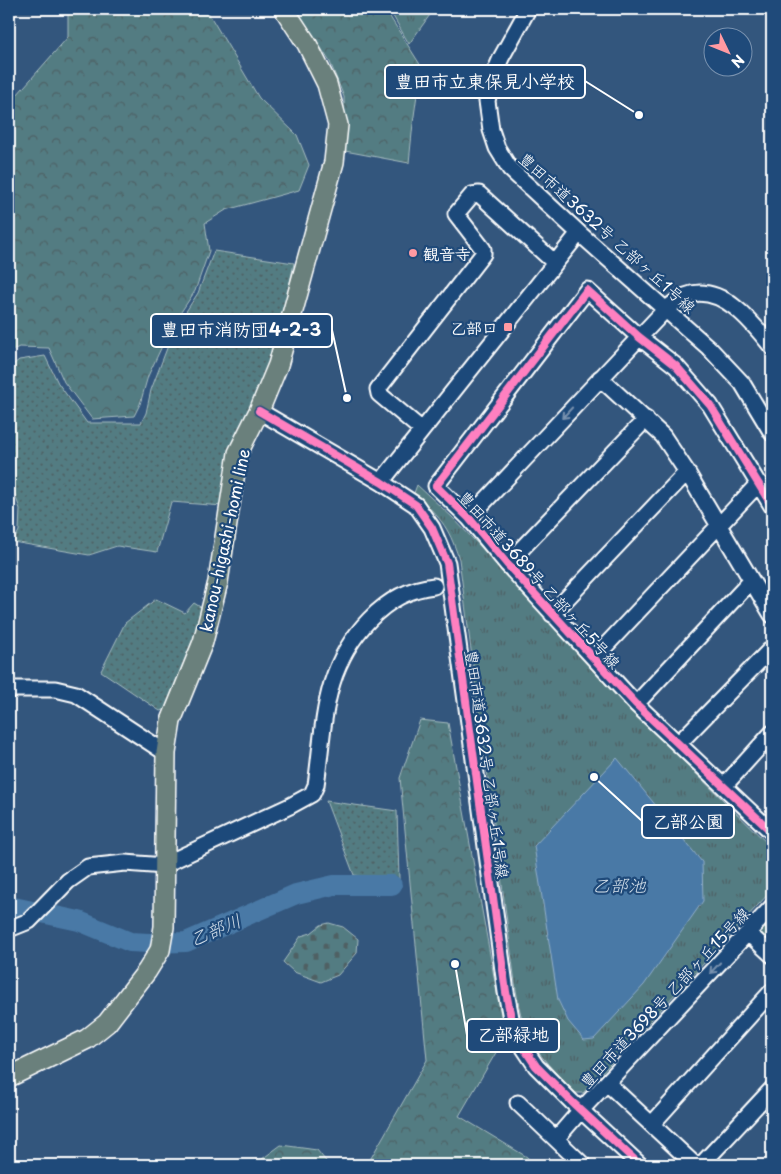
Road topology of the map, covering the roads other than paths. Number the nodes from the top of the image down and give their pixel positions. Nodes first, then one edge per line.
1 (284, 9) edge
2 (528, 9) edge
3 (579, 233) junction
4 (555, 263) junction
5 (666, 309) junction
6 (639, 338) junction
7 (772, 347) edge
8 (600, 378) junction
9 (259, 411) junction
10 (646, 419) junction
11 (422, 430) junction
12 (772, 432) edge
13 (687, 472) junction
14 (381, 482) junction
15 (759, 484) junction
16 (772, 506) edge
17 (469, 518) junction
18 (718, 525) junction
19 (507, 564) junction
20 (751, 581) junction
21 (434, 586) dead end
22 (552, 614) junction
23 (772, 615) edge
24 (772, 648) edge
25 (594, 658) junction
26 (9, 689) edge
27 (636, 704) junction
28 (772, 733) edge
29 (678, 744) junction
30 (166, 753) junction
31 (724, 786) junction
32 (770, 826) edge
33 (165, 866) junction
34 (770, 914) edge
35 (9, 929) edge
36 (748, 933) junction
37 (772, 955) edge
38 (772, 991) edge
39 (9, 1077) edge
40 (607, 1083) junction
41 (772, 1089) edge
42 (518, 1103) dead end
43 (581, 1110) junction
44 (652, 1124) junction
45 (556, 1139) junction
46 (584, 1165) edge
47 (640, 1165) edge
48 (695, 1165) edge
49 (701, 1165) edge

1 - 9 main road, kanou-higashi-homi line
2 - 3 street, 豊田市道3632号 乙部ヶ丘1号線
3 - 4 street
3 - 5 street, 豊田市道3632号 乙部ヶ丘1号線
4 - 11 street
4 - 11 street
5 - 6 street
5 - 7 street
5 - 12 street, 豊田市道3632号 乙部ヶ丘1号線
6 - 8 street
6 - 15 street
6 - 17 street, 豊田市道3689号 乙部ヶ丘5号線
8 - 10 street
8 -> 17 street
9 - 14 street, 豊田市道3632号 乙部ヶ丘1号線
9 - 30 main road, kanou-higashi-homi line
10 - 13 street
10 - 19 street
11 - 14 street
13 - 18 street
13 - 22 street
14 - 43 street, 豊田市道3632号 乙部ヶ丘1号線
15 - 16 street
15 - 18 street
17 - 19 street, 豊田市道3689号 乙部ヶ丘5号線
18 - 20 street
18 - 25 street
19 - 22 street, 豊田市道3689号 乙部ヶ丘5号線
20 - 23 street
20 - 27 street
21 - 33 street
22 - 25 street, 豊田市道3689号 乙部ヶ丘5号線
24 - 29 street
25 - 27 street, 豊田市道3689号 乙部ヶ丘5号線
26 - 30 street
27 - 29 street, 豊田市道3689号 乙部ヶ丘5号線
28 - 31 street
29 - 31 street, 豊田市道3689号 乙部ヶ丘5号線
30 - 33 main road, kanou-higashi-homi line
31 - 32 street, 豊田市道3689号 乙部ヶ丘5号線
33 - 35 street
33 - 39 main road, kanou-higashi-homi line
34 - 36 street, 豊田市道3698号 乙部ヶ丘15号線
36 - 37 street
36 -> 40 street, 豊田市道3698号 乙部ヶ丘15号線
38 - 44 street
40 - 43 street, 豊田市道3698号 乙部ヶ丘15号線
40 - 44 street
41 - 49 street
42 - 45 street
43 - 45 street, 豊田市道3698号 乙部ヶ丘15号線
43 - 47 street, 豊田市道3632号 乙部ヶ丘1号線
44 - 48 street
45 - 46 street

